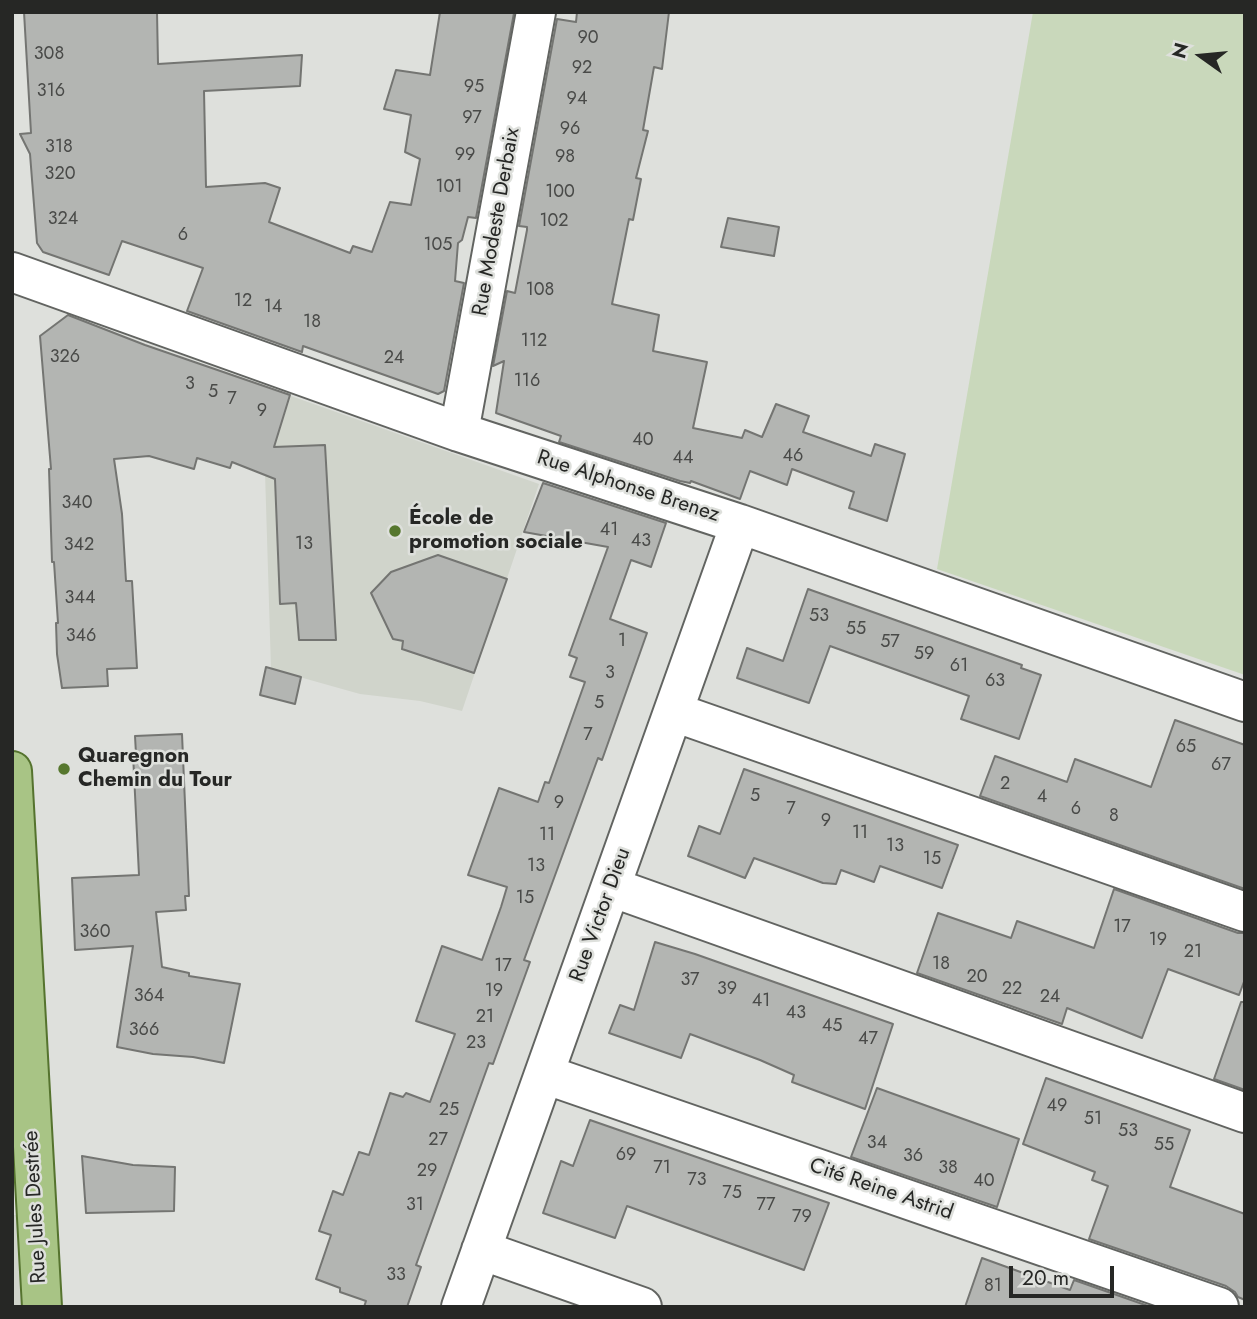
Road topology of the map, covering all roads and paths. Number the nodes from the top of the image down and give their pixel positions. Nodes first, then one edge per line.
1 (536, 12) edge
2 (12, 272) edge
3 (459, 432) junction
4 (740, 524) junction
5 (1245, 702) edge
6 (674, 712) junction
7 (12, 771) edge
8 (611, 887) junction
9 (1245, 912) edge
10 (544, 1074) junction
11 (1245, 1113) edge
12 (481, 1250) junction
13 (42, 1307) edge
14 (461, 1307) edge
15 (642, 1307) edge
16 (1219, 1307) edge

1 - 3 street, Rue Modeste Derbaix
2 - 3 street, Rue Alphonse Brenez
3 - 4 street, Rue Alphonse Brenez
4 - 5 street, Rue Alphonse Brenez
4 - 6 street, Rue Victor Dieu
6 - 8 street, Rue Victor Dieu
6 - 9 street
7 - 13 main road, Rue Jules Destrée
8 - 10 street, Rue Victor Dieu
8 - 11 street
10 - 12 street, Rue Victor Dieu
10 - 16 street, Cité Reine Astrid
12 - 14 street, Rue Victor Dieu
12 - 15 street

